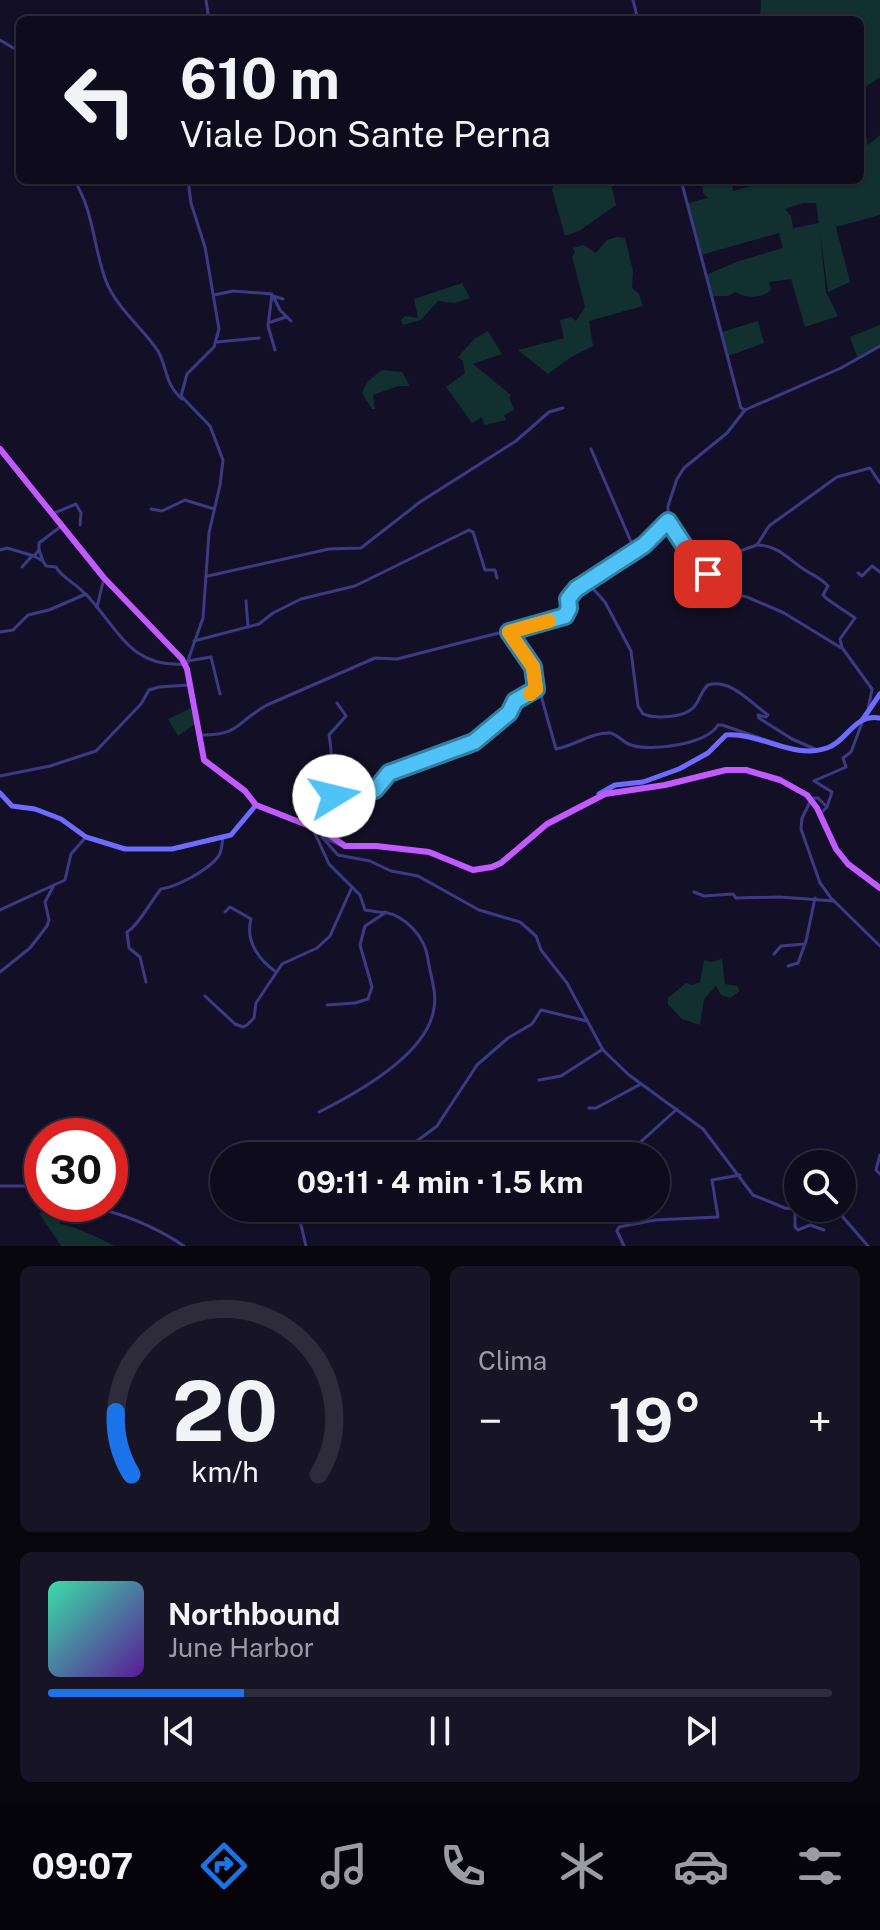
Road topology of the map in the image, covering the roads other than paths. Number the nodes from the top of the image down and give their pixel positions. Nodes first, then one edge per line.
1 (76, 184) edge
2 (189, 184) edge
3 (682, 184) edge
4 (214, 295) junction
5 (273, 296) junction
6 (283, 299) dead end
7 (286, 317) junction
8 (291, 321) dead end
9 (269, 322) junction
10 (259, 338) dead end
11 (217, 342) junction
12 (880, 346) edge
13 (275, 350) dead end
14 (182, 399) junction
15 (563, 408) dead end
16 (745, 410) junction
17 (591, 449) dead end
18 (1, 452) edge
19 (880, 483) edge
20 (151, 509) dead end
21 (214, 509) junction
22 (52, 514) junction
23 (668, 521) junction
24 (80, 525) dead end
25 (62, 526) junction
26 (757, 545) junction
27 (0, 550) edge
28 (39, 550) junction
29 (635, 551) junction
30 (33, 558) junction
31 (43, 561) junction
32 (22, 567) dead end
33 (880, 572) edge
34 (858, 573) dead end
35 (710, 575) junction
36 (208, 576) junction
37 (104, 578) junction
38 (497, 578) dead end
39 (587, 582) junction
40 (86, 594) junction
41 (246, 601) dead end
42 (97, 607) junction
43 (248, 627) junction
44 (0, 632) edge
45 (509, 632) junction
46 (194, 641) junction
47 (843, 649) junction
48 (186, 664) junction
49 (190, 685) junction
50 (536, 689) junction
51 (220, 694) dead end
52 (880, 694) edge
53 (337, 703) dead end
54 (868, 710) junction
55 (880, 718) edge
56 (863, 719) junction
57 (200, 735) junction
58 (779, 744) junction
59 (815, 749) junction
60 (0, 776) edge
61 (614, 788) junction
62 (0, 793) edge
63 (334, 796) junction
64 (256, 805) junction
65 (827, 807) junction
66 (820, 814) junction
67 (542, 828) junction
68 (319, 830) junction
69 (86, 837) junction
70 (223, 837) junction
71 (345, 846) junction
72 (53, 887) junction
73 (352, 887) junction
74 (880, 888) edge
75 (694, 892) dead end
76 (815, 898) junction
77 (834, 901) junction
78 (0, 910) edge
79 (225, 912) dead end
80 (384, 912) junction
81 (804, 944) junction
82 (880, 946) edge
83 (774, 954) dead end
84 (788, 966) dead end
85 (0, 972) edge
86 (276, 972) junction
87 (146, 982) dead end
88 (205, 996) dead end
89 (327, 1005) dead end
90 (587, 1021) junction
91 (603, 1049) junction
92 (539, 1080) dead end
93 (641, 1084) junction
94 (589, 1108) dead end
95 (677, 1109) junction
96 (319, 1112) dead end
97 (416, 1142) edge
98 (640, 1142) edge
99 (880, 1155) edge
100 (880, 1174) edge
101 (740, 1175) junction
102 (0, 1186) edge
103 (24, 1186) edge
104 (784, 1205) edge
105 (128, 1217) edge
106 (300, 1222) edge
107 (795, 1222) edge
108 (847, 1222) edge
109 (824, 1230) dead end
110 (623, 1245) edge
111 (184, 1246) edge
112 (306, 1246) edge
113 (868, 1246) edge

1 - 14 street
2 - 4 street
3 - 16 street
4 - 5 street
4 - 11 street
5 - 6 street
5 - 7 street
5 - 9 street
7 - 8 street
7 - 9 street
9 - 13 street
10 - 11 street
11 - 14 street
12 - 16 street
14 - 21 street
15 - 36 street
16 - 23 street
17 - 29 street
18 - 22 main road
19 - 26 street
20 - 21 street
21 - 36 street
22 - 24 street
22 - 25 main road
23 - 29 street
23 - 35 street
25 - 28 street
25 - 37 main road
26 - 35 street
26 - 47 street
27 - 30 street
28 - 30 street
28 - 31 street
29 - 39 street
30 - 31 street
30 - 32 street
31 - 40 street
33 - 34 street
35 - 47 street
36 - 46 street
37 - 42 street
37 - 48 main road
38 - 43 street
39 - 45 street
39 - 59 street
40 - 42 street
40 - 44 street
41 - 43 street
42 - 48 street
43 - 46 street
45 - 50 street
45 - 57 street
46 - 48 street
47 - 54 street
48 - 49 main road
48 - 51 street
49 - 57 main road
49 - 60 street
50 - 58 street
50 - 63 street
52 - 54 street
53 - 63 street
54 - 56 street
55 - 56 street
56 - 59 street
56 - 65 street
57 - 64 main road
58 - 59 street
58 - 61 street
61 - 66 main road
61 - 67 main road
61 - 67 main road
62 - 69 street
63 - 68 street
64 - 68 main road
64 - 70 street
65 - 66 street
65 - 77 street
66 - 74 main road
67 - 71 main road
68 - 71 main road
68 - 73 street
69 - 70 street
69 - 72 street
70 - 87 street
71 - 90 street
72 - 78 street
72 - 85 street
73 - 80 street
73 - 86 street
75 - 76 street
76 - 77 street
76 - 81 street
77 - 82 street
79 - 86 street
80 - 89 street
80 - 96 street
81 - 83 street
81 - 84 street
86 - 88 street
90 - 91 street
90 - 97 street
91 - 92 street
91 - 93 street
93 - 94 street
93 - 95 street
95 - 98 street
95 - 101 street
99 - 100 street
101 - 104 street
101 - 110 street
102 - 103 street
105 - 111 street
106 - 112 street
107 - 109 street
108 - 113 street

